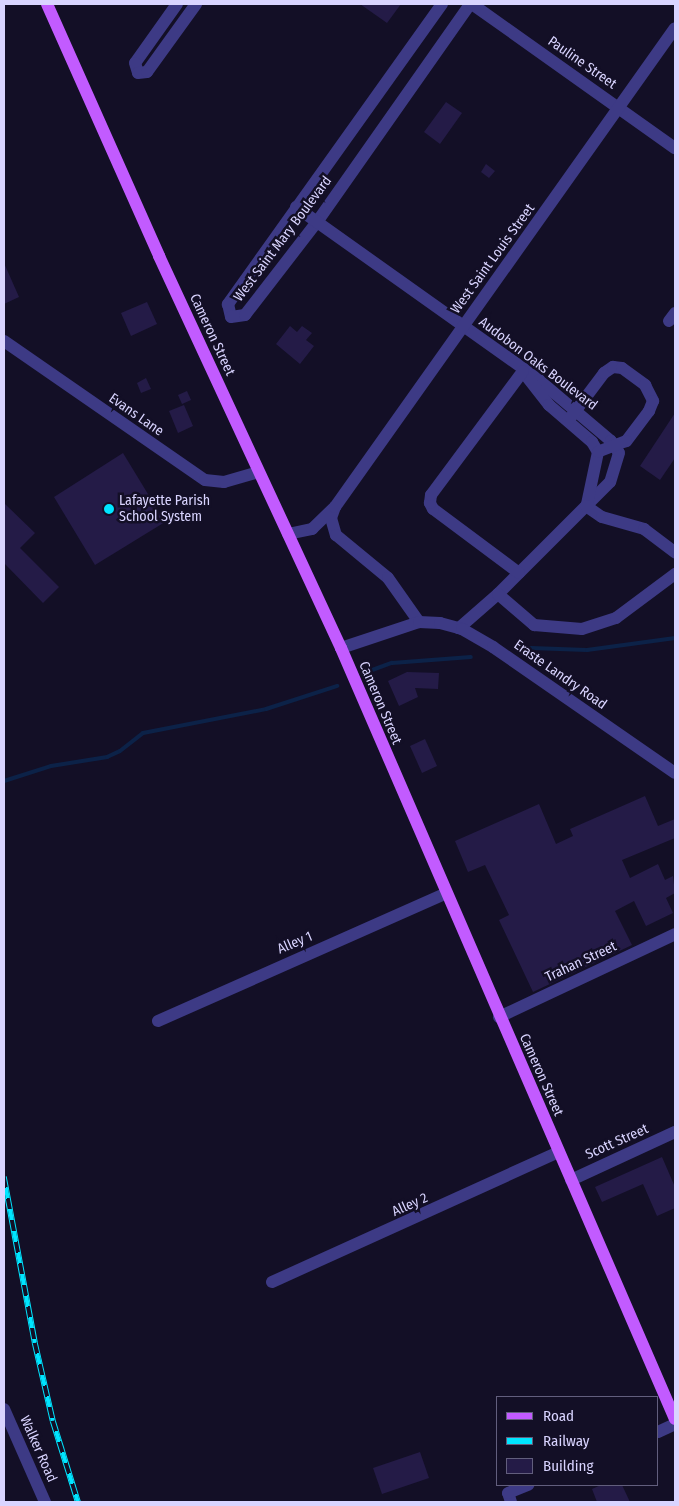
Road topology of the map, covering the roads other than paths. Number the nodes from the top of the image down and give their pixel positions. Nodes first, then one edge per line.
1 (47, 4) edge
2 (177, 4) edge
3 (196, 4) edge
4 (442, 4) edge
5 (471, 4) edge
6 (675, 28) edge
7 (619, 108) junction
8 (675, 148) edge
9 (296, 207) junction
10 (316, 222) junction
11 (464, 326) junction
12 (4, 341) edge
13 (522, 371) junction
14 (576, 410) junction
15 (568, 421) junction
16 (615, 446) junction
17 (598, 452) junction
18 (259, 472) junction
19 (586, 506) junction
20 (335, 507) junction
21 (288, 534) junction
22 (675, 552) edge
23 (519, 573) junction
24 (675, 574) edge
25 (498, 594) junction
26 (419, 622) junction
27 (459, 628) junction
28 (340, 648) junction
29 (675, 773) edge
30 (445, 894) junction
31 (675, 934) edge
32 (499, 1017) junction
33 (158, 1021) dead end
34 (675, 1132) edge
35 (558, 1152) junction
36 (571, 1180) junction
37 (272, 1282) dead end
38 (4, 1409) edge
39 (675, 1419) edge
40 (675, 1424) edge
41 (659, 1432) edge
42 (527, 1486) edge
43 (510, 1498) edge
44 (45, 1502) edge

1 - 18 main road, Cameron Street
2 - 3 street
4 - 9 street, West Saint Mary Boulevard
5 - 7 street, Pauline Street
5 - 10 street, West Saint Mary Boulevard
6 - 7 street, West Saint Louis Street
7 - 8 street, Pauline Street
7 - 11 street, West Saint Louis Street
9 - 10 street, Audobon Oaks Boulevard
9 - 10 street, West Saint Mary Boulevard
10 - 11 street, Audobon Oaks Boulevard
11 - 13 street, Audobon Oaks Boulevard
11 - 20 street, West Saint Louis Street
12 - 18 street, Evans Lane
13 - 14 street, Audobon Oaks Boulevard
13 - 15 street
13 - 23 street
14 - 15 street
14 - 16 street, Audobon Oaks Boulevard
14 - 16 street
15 - 17 street
16 - 17 street
16 - 19 street
17 - 19 street
18 - 21 main road, Cameron Street
19 - 22 street
19 - 23 street
20 - 21 street
20 - 26 street
21 - 28 main road, Cameron Street
23 - 25 street
24 - 25 street
25 - 27 street
26 - 27 street, Eraste Landry Road
26 - 28 street, Eraste Landry Road
27 - 29 street, Eraste Landry Road
28 - 30 main road, Cameron Street
30 - 32 main road, Cameron Street
30 - 33 street, Alley 1
31 - 32 street, Trahan Street
32 - 35 main road, Cameron Street
34 - 36 street, Scott Street
35 - 36 main road, Cameron Street
35 - 37 street, Alley 2
36 - 39 main road, Cameron Street
38 - 44 street, Walker Road
40 - 41 street
42 - 43 street

